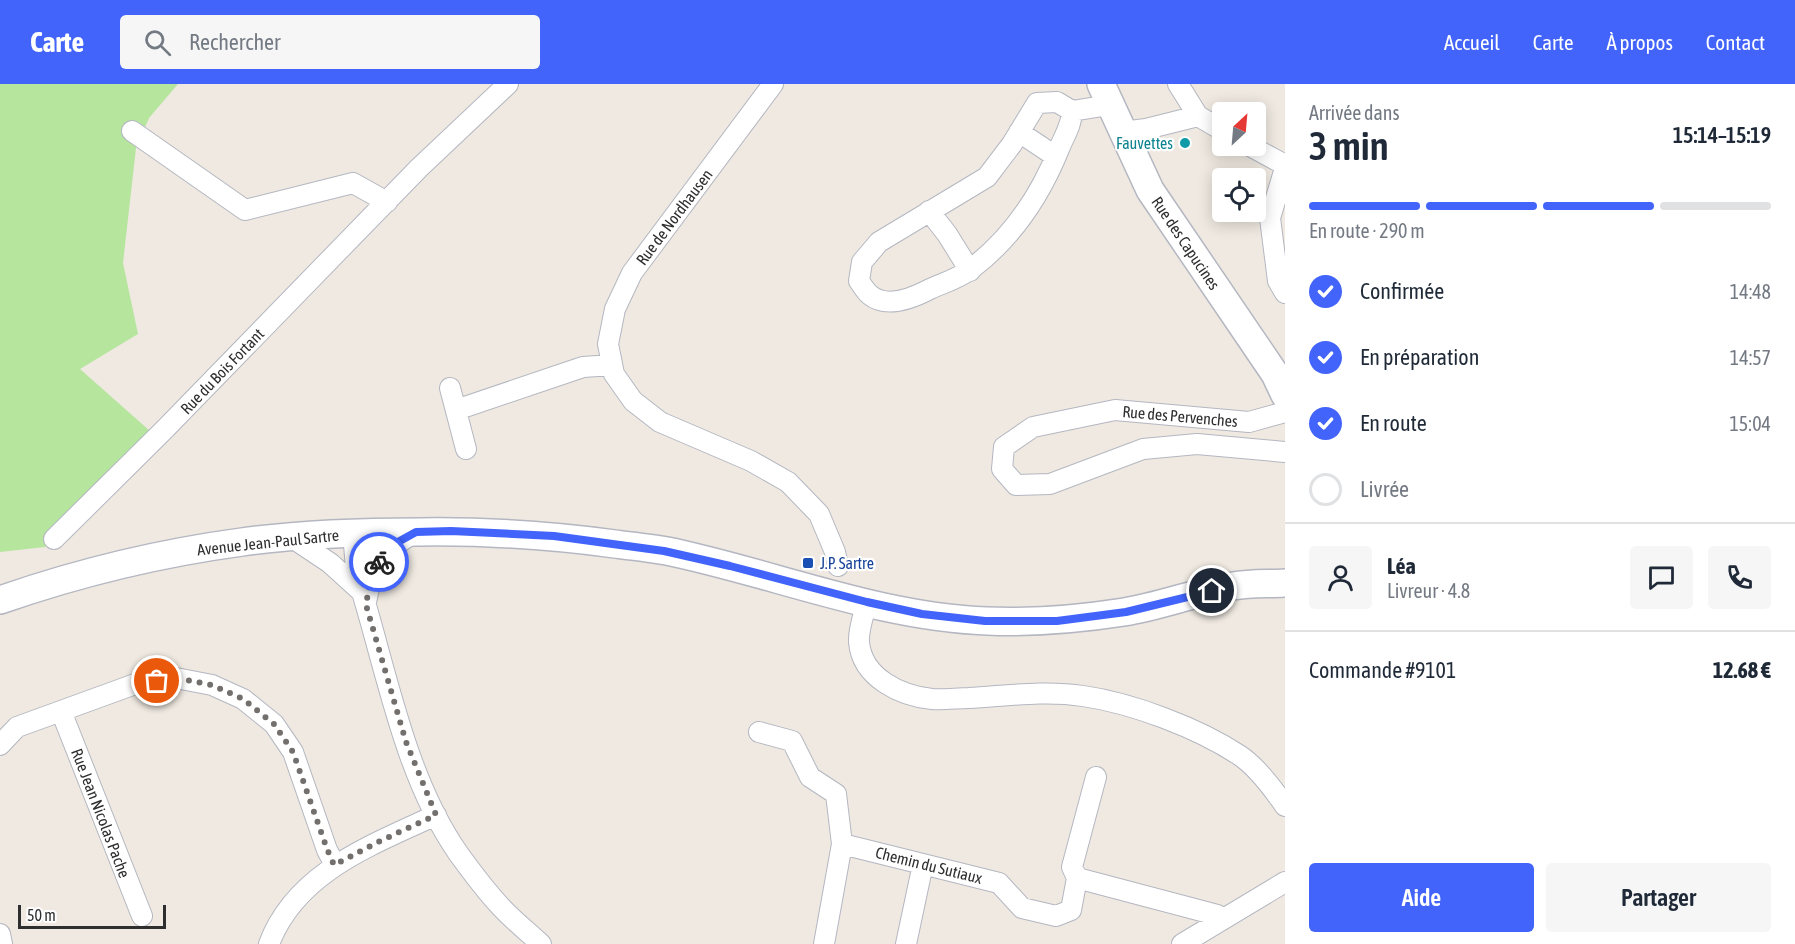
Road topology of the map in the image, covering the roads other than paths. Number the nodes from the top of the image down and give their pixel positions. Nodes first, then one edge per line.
1 (508, 84) edge
2 (773, 84) edge
3 (1178, 84) edge
4 (1037, 94) edge
5 (1105, 95) edge
6 (1072, 111) junction
7 (1198, 116) junction
8 (1212, 124) edge
9 (132, 131) dead end
10 (1019, 132) junction
11 (1122, 132) junction
12 (1266, 155) edge
13 (1056, 156) junction
14 (1285, 166) edge
15 (387, 202) junction
16 (929, 211) junction
17 (969, 271) junction
18 (1285, 293) edge
19 (612, 365) junction
20 (450, 388) dead end
21 (1285, 395) edge
22 (456, 410) junction
23 (1285, 412) edge
24 (466, 449) dead end
25 (1285, 452) edge
26 (416, 532) junction
27 (353, 533) junction
28 (291, 537) junction
29 (54, 538) dead end
30 (838, 566) dead end
31 (1285, 583) edge
32 (364, 598) junction
33 (0, 600) edge
34 (867, 602) junction
35 (61, 711) junction
36 (759, 732) dead end
37 (0, 745) edge
38 (1096, 777) dead end
39 (1285, 806) edge
40 (436, 815) junction
41 (842, 844) junction
42 (924, 864) junction
43 (334, 865) junction
44 (1077, 878) junction
45 (1285, 882) edge
46 (142, 916) dead end
47 (1222, 920) junction
48 (0, 934) edge
49 (2, 944) edge
50 (269, 944) edge
51 (541, 944) edge
52 (824, 944) edge
53 (906, 944) edge
54 (1182, 944) edge

1 - 15 street, Rue du Bois Fortant
2 - 19 street, Rue de Nordhausen
3 - 7 street
4 - 6 street
4 - 10 street
5 - 6 street
5 - 11 street, Rue des Capucines
6 - 13 street
7 - 8 street
7 - 11 street
9 - 15 street
10 - 13 street
10 - 16 street
11 - 21 street, Rue des Capucines
12 - 14 street
13 - 17 street
14 - 18 street
15 - 29 street, Rue du Bois Fortant
16 - 17 street
16 - 17 street
19 - 22 street
19 - 30 street, Rue de Nordhausen
20 - 22 street
22 - 24 street
23 - 25 street, Rue des Pervenches
26 - 27 street, Avenue Jean-Paul Sartre
26 - 32 street
26 - 34 street, Avenue Jean-Paul Sartre
27 - 28 street, Avenue Jean-Paul Sartre
27 - 32 street
28 - 32 street
28 - 33 street, Avenue Jean-Paul Sartre
31 - 34 street, Avenue Jean-Paul Sartre
32 - 40 street
34 - 39 street
35 - 37 street
35 - 43 street
35 - 46 street, Rue Jean Nicolas Pache
36 - 41 street
38 - 44 street
40 - 43 street
40 - 51 street
41 - 42 street, Chemin du Sutiaux
41 - 52 street
42 - 44 street, Chemin du Sutiaux
42 - 53 street
43 - 50 street
44 - 47 street
45 - 47 street
47 - 54 street
48 - 49 street

